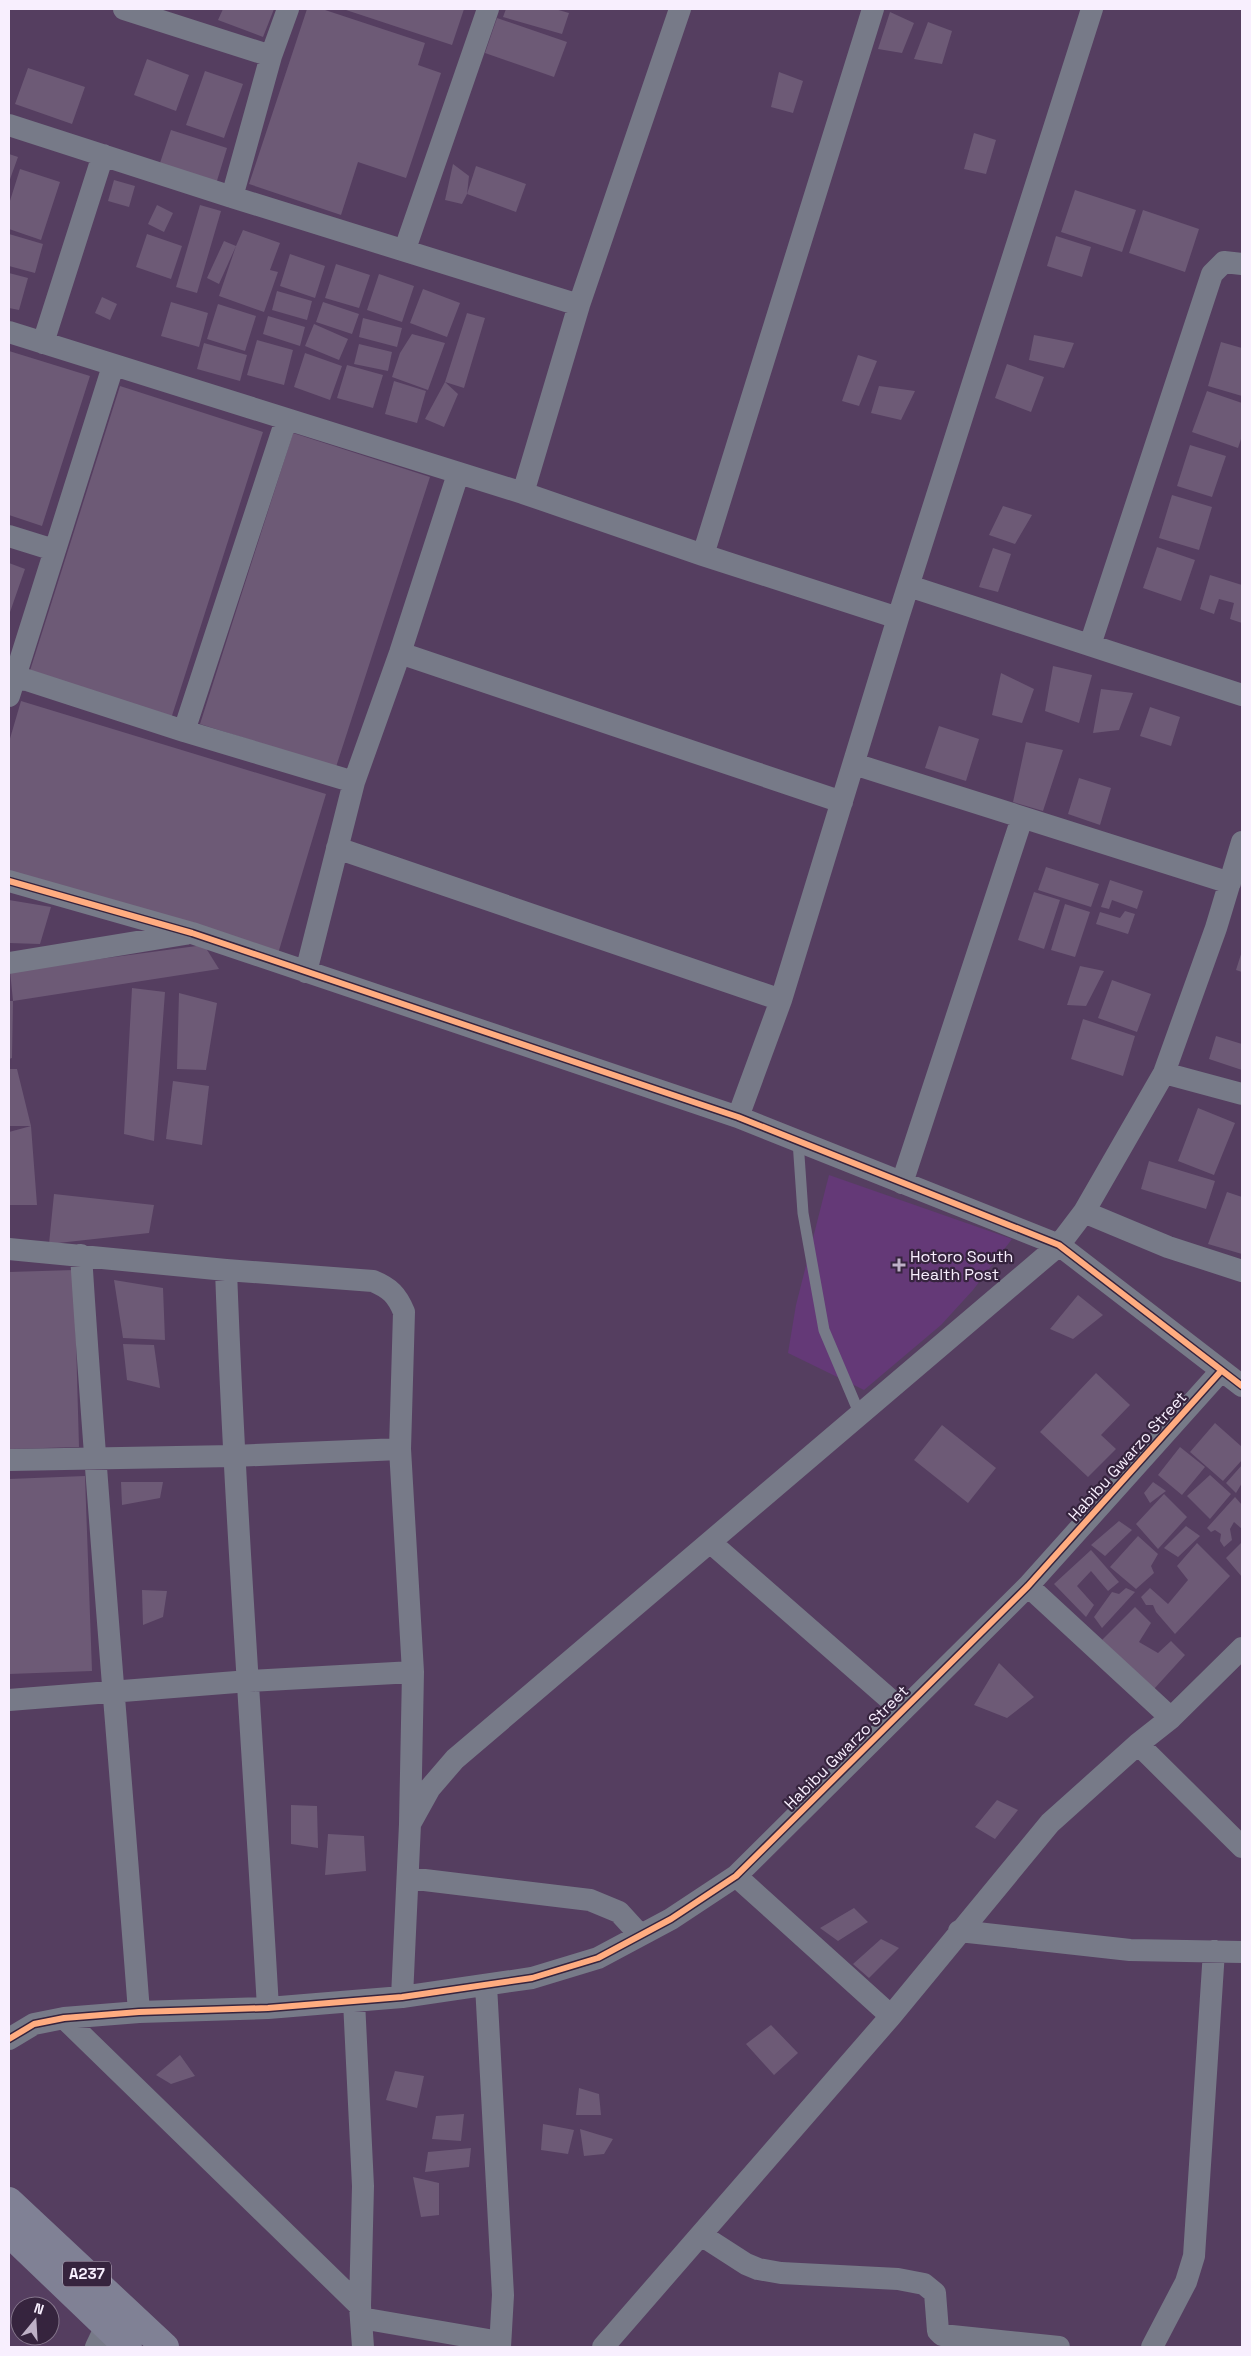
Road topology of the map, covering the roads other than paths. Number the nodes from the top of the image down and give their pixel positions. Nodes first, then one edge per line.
1 (124, 9) edge
2 (288, 9) edge
3 (488, 9) edge
4 (680, 9) edge
5 (873, 9) edge
6 (1092, 9) edge
7 (271, 56) junction
8 (9, 125) edge
9 (103, 155) junction
10 (232, 197) junction
11 (406, 249) junction
12 (1242, 264) edge
13 (579, 305) junction
14 (9, 332) edge
15 (43, 343) junction
16 (113, 366) junction
17 (286, 420) junction
18 (458, 474) junction
19 (523, 493) junction
20 (9, 536) edge
21 (54, 550) junction
22 (703, 555) junction
23 (908, 586) junction
24 (898, 618) junction
25 (1090, 645) junction
26 (400, 653) junction
27 (11, 688) edge
28 (1242, 695) edge
29 (184, 731) junction
30 (854, 764) junction
31 (354, 782) junction
32 (842, 802) junction
33 (1022, 818) junction
34 (1242, 842) edge
35 (337, 848) junction
36 (9, 881) edge
37 (1230, 882) junction
38 (192, 933) junction
39 (9, 963) edge
40 (306, 972) junction
41 (781, 1000) junction
42 (1164, 1073) junction
43 (1242, 1094) edge
44 (738, 1117) junction
45 (798, 1141) junction
46 (902, 1183) junction
47 (1084, 1212) junction
48 (1059, 1245) junction
49 (9, 1250) edge
50 (81, 1255) junction
51 (226, 1270) junction
52 (1242, 1272) edge
53 (1221, 1371) junction
54 (1242, 1386) edge
55 (860, 1415) junction
56 (400, 1449) junction
57 (233, 1456) junction
58 (94, 1458) junction
59 (9, 1460) edge
60 (710, 1542) junction
61 (1028, 1586) junction
62 (1242, 1648) edge
63 (413, 1672) junction
64 (249, 1681) junction
65 (116, 1691) junction
66 (9, 1700) edge
67 (902, 1710) junction
68 (1171, 1718) junction
69 (1138, 1744) junction
70 (410, 1824) junction
71 (1242, 1847) edge
72 (736, 1876) junction
73 (408, 1878) junction
74 (959, 1931) junction
75 (640, 1935) junction
76 (1214, 1951) junction
77 (1242, 1952) edge
78 (486, 1985) junction
79 (402, 1997) junction
80 (354, 2001) junction
81 (268, 2008) junction
82 (139, 2012) junction
83 (891, 2016) junction
84 (64, 2018) junction
85 (9, 2039) edge
86 (9, 2201) edge
87 (9, 2233) edge
88 (701, 2235) junction
89 (360, 2312) junction
90 (101, 2337) edge
91 (500, 2344) edge
92 (128, 2347) edge
93 (165, 2347) edge
94 (363, 2347) edge
95 (604, 2347) edge
96 (1059, 2347) edge
97 (1152, 2347) edge

1 - 7 street
2 - 7 street
3 - 11 street
4 - 13 street
5 - 22 street
6 - 23 street
7 - 10 street
8 - 9 street
9 - 10 street
9 - 15 street
10 - 11 street
11 - 13 street
12 - 25 street
13 - 19 street
14 - 15 street
15 - 16 street
16 - 17 street
16 - 21 street
17 - 18 street
17 - 29 street
18 - 19 street
18 - 26 street
19 - 22 street
20 - 21 street
21 - 27 street
22 - 24 street
23 - 24 street
23 - 25 street
24 - 30 street
25 - 28 street
26 - 31 street
26 - 32 street
27 - 29 street
29 - 31 street
30 - 32 street
30 - 33 street
31 - 35 street
32 - 41 street
33 - 37 street
33 - 46 street
34 - 37 street
35 - 40 street
35 - 41 street
36 - 38 street
37 - 42 street
38 - 39 street
38 - 40 street
40 - 44 street
41 - 44 street
42 - 43 street
42 - 47 street
44 - 45 street
45 - 46 street
45 - 55 lane
46 - 48 street
47 - 48 street
47 - 52 street
48 - 53 street
48 - 55 street
49 - 50 street
50 - 51 street
50 - 58 street
51 - 56 street
51 - 57 street
53 - 54 street
53 - 61 street, Habibu Gwarzo Street
55 - 60 street
56 - 57 street
56 - 63 street
57 - 58 street
57 - 64 street
58 - 59 street
58 - 65 street
60 - 67 street
60 - 70 street
61 - 67 street, Habibu Gwarzo Street
61 - 68 street
62 - 68 street
63 - 64 street
63 - 70 street
64 - 65 street
64 - 81 street
65 - 66 street
65 - 82 street
67 - 72 street, Habibu Gwarzo Street
68 - 69 street
69 - 71 street
69 - 74 street
70 - 73 street
72 - 75 street, Habibu Gwarzo Street
72 - 83 street
73 - 75 street
73 - 79 street
74 - 76 street
74 - 83 street
75 - 78 street, Habibu Gwarzo Street
76 - 77 street
76 - 97 street
78 - 79 street, Habibu Gwarzo Street
78 - 91 street
79 - 80 street, Habibu Gwarzo Street
80 - 81 street, Habibu Gwarzo Street
80 - 89 street
81 - 82 street, Habibu Gwarzo Street
82 - 84 street, Habibu Gwarzo Street
83 - 88 street
84 - 85 street, Habibu Gwarzo Street
84 - 89 street
86 - 93 highway, A237
87 - 90 highway, A237
88 - 95 street
88 - 96 street
89 - 91 street
89 - 94 street
90 - 92 highway, A237

